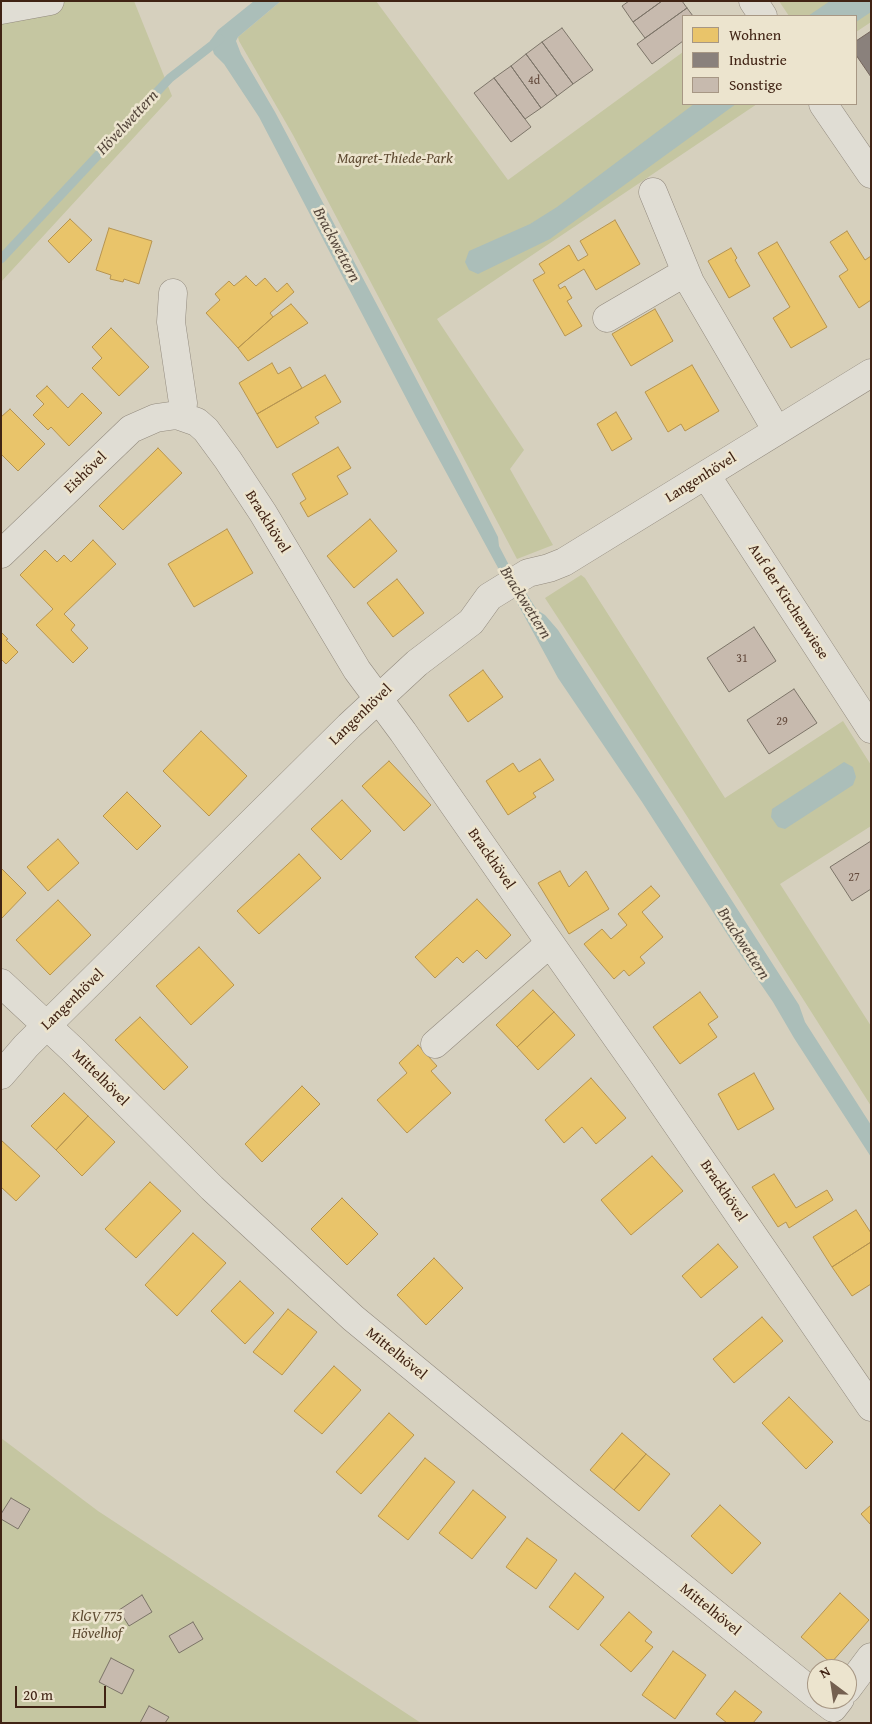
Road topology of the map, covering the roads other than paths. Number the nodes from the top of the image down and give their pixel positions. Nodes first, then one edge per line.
1 (50, 1) edge
2 (753, 1) edge
3 (1, 10) edge
4 (763, 15) edge
5 (824, 105) edge
6 (871, 174) edge
7 (653, 192) dead end
8 (686, 272) junction
9 (173, 293) dead end
10 (607, 318) dead end
11 (871, 373) edge
12 (182, 416) junction
13 (777, 431) junction
14 (706, 475) junction
15 (1, 554) edge
16 (378, 698) junction
17 (871, 729) edge
18 (550, 943) junction
19 (1, 983) edge
20 (47, 1025) junction
21 (434, 1044) dead end
22 (1, 1075) edge
23 (871, 1407) edge
24 (871, 1657) edge
25 (857, 1672) edge
26 (807, 1679) edge

1 - 3 street
2 - 4 street
5 - 6 street
7 - 8 street
8 - 10 street
8 - 13 street
9 - 12 street
11 - 13 street, Langenhövel
12 - 15 street, Eishövel
12 - 16 street, Brackhövel
13 - 14 street, Langenhövel
14 - 16 street, Langenhövel
14 - 17 street, Auf der Kirchenwiese
16 - 18 street, Brackhövel
16 - 20 street, Langenhövel
18 - 21 street
18 - 23 street, Brackhövel
19 - 20 street, Mittelhövel
20 - 22 street, Langenhövel
20 - 26 street, Mittelhövel
24 - 25 street

